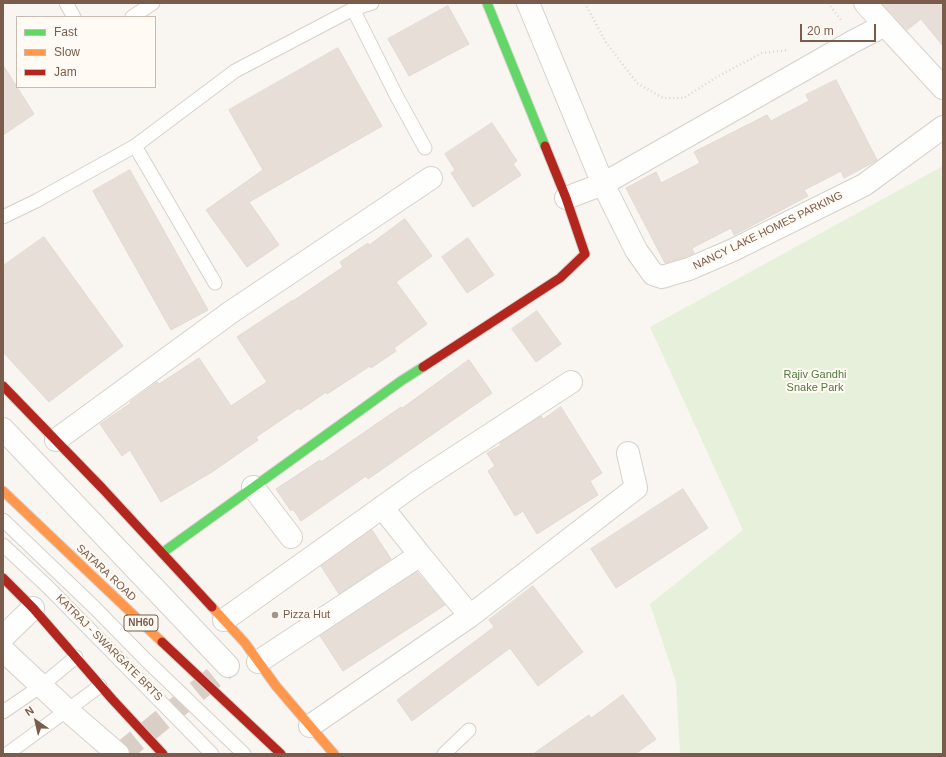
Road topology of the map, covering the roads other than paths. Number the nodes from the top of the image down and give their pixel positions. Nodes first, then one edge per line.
1 (66, 3) edge
2 (153, 3) edge
3 (372, 3) edge
4 (487, 3) edge
5 (528, 3) edge
6 (866, 3) edge
7 (353, 9) junction
8 (73, 16) edge
9 (134, 16) edge
10 (885, 25) junction
11 (943, 88) edge
12 (943, 127) edge
13 (136, 146) junction
14 (424, 148) dead end
15 (431, 178) dead end
16 (603, 184) junction
17 (566, 198) junction
18 (3, 217) edge
19 (215, 283) dead end
20 (571, 382) dead end
21 (3, 386) edge
22 (3, 428) edge
23 (56, 440) junction
24 (628, 452) dead end
25 (253, 487) junction
26 (3, 490) edge
27 (382, 507) junction
28 (3, 520) edge
29 (291, 537) dead end
30 (3, 545) edge
31 (162, 553) junction
32 (420, 555) junction
33 (3, 578) edge
34 (33, 608) junction
35 (470, 616) junction
36 (224, 620) junction
37 (3, 637) edge
38 (3, 650) edge
39 (76, 657) junction
40 (258, 662) junction
41 (228, 666) dead end
42 (41, 686) junction
43 (100, 686) junction
44 (67, 710) junction
45 (3, 712) edge
46 (310, 726) junction
47 (469, 730) dead end
48 (7, 754) edge
49 (118, 754) edge
50 (163, 754) edge
51 (212, 754) edge
52 (244, 754) edge
53 (280, 754) edge
54 (334, 754) edge
55 (444, 754) edge

1 - 8 lane
2 - 9 lane
3 - 7 lane
4 - 17 main road
5 - 16 street, NANCY LAKE HOMES PARKING
6 - 10 street
7 - 13 lane
7 - 14 lane
10 - 11 street
10 - 16 street
12 - 16 street, NANCY LAKE HOMES PARKING
13 - 18 lane
13 - 19 lane
15 - 23 street
16 - 17 street
17 - 25 main road
20 - 27 street
21 - 23 main road
22 - 41 street
23 - 31 main road
24 - 35 street
25 - 29 street
25 - 31 main road
26 - 53 main road, SATARA ROAD / NH60
27 - 32 street
27 - 36 street
28 - 52 lane
30 - 51 lane, KATRAJ - SWARGATE BRTS
31 - 36 main road
32 - 35 street
32 - 40 street
33 - 34 main road
34 - 37 street
34 - 39 main road
35 - 46 street
36 - 40 main road
38 - 42 street
39 - 42 lane
39 - 43 main road
40 - 46 main road
42 - 44 street
42 - 45 lane
43 - 44 lane
43 - 50 main road
44 - 48 lane
44 - 49 street
46 - 54 main road
47 - 55 lane

